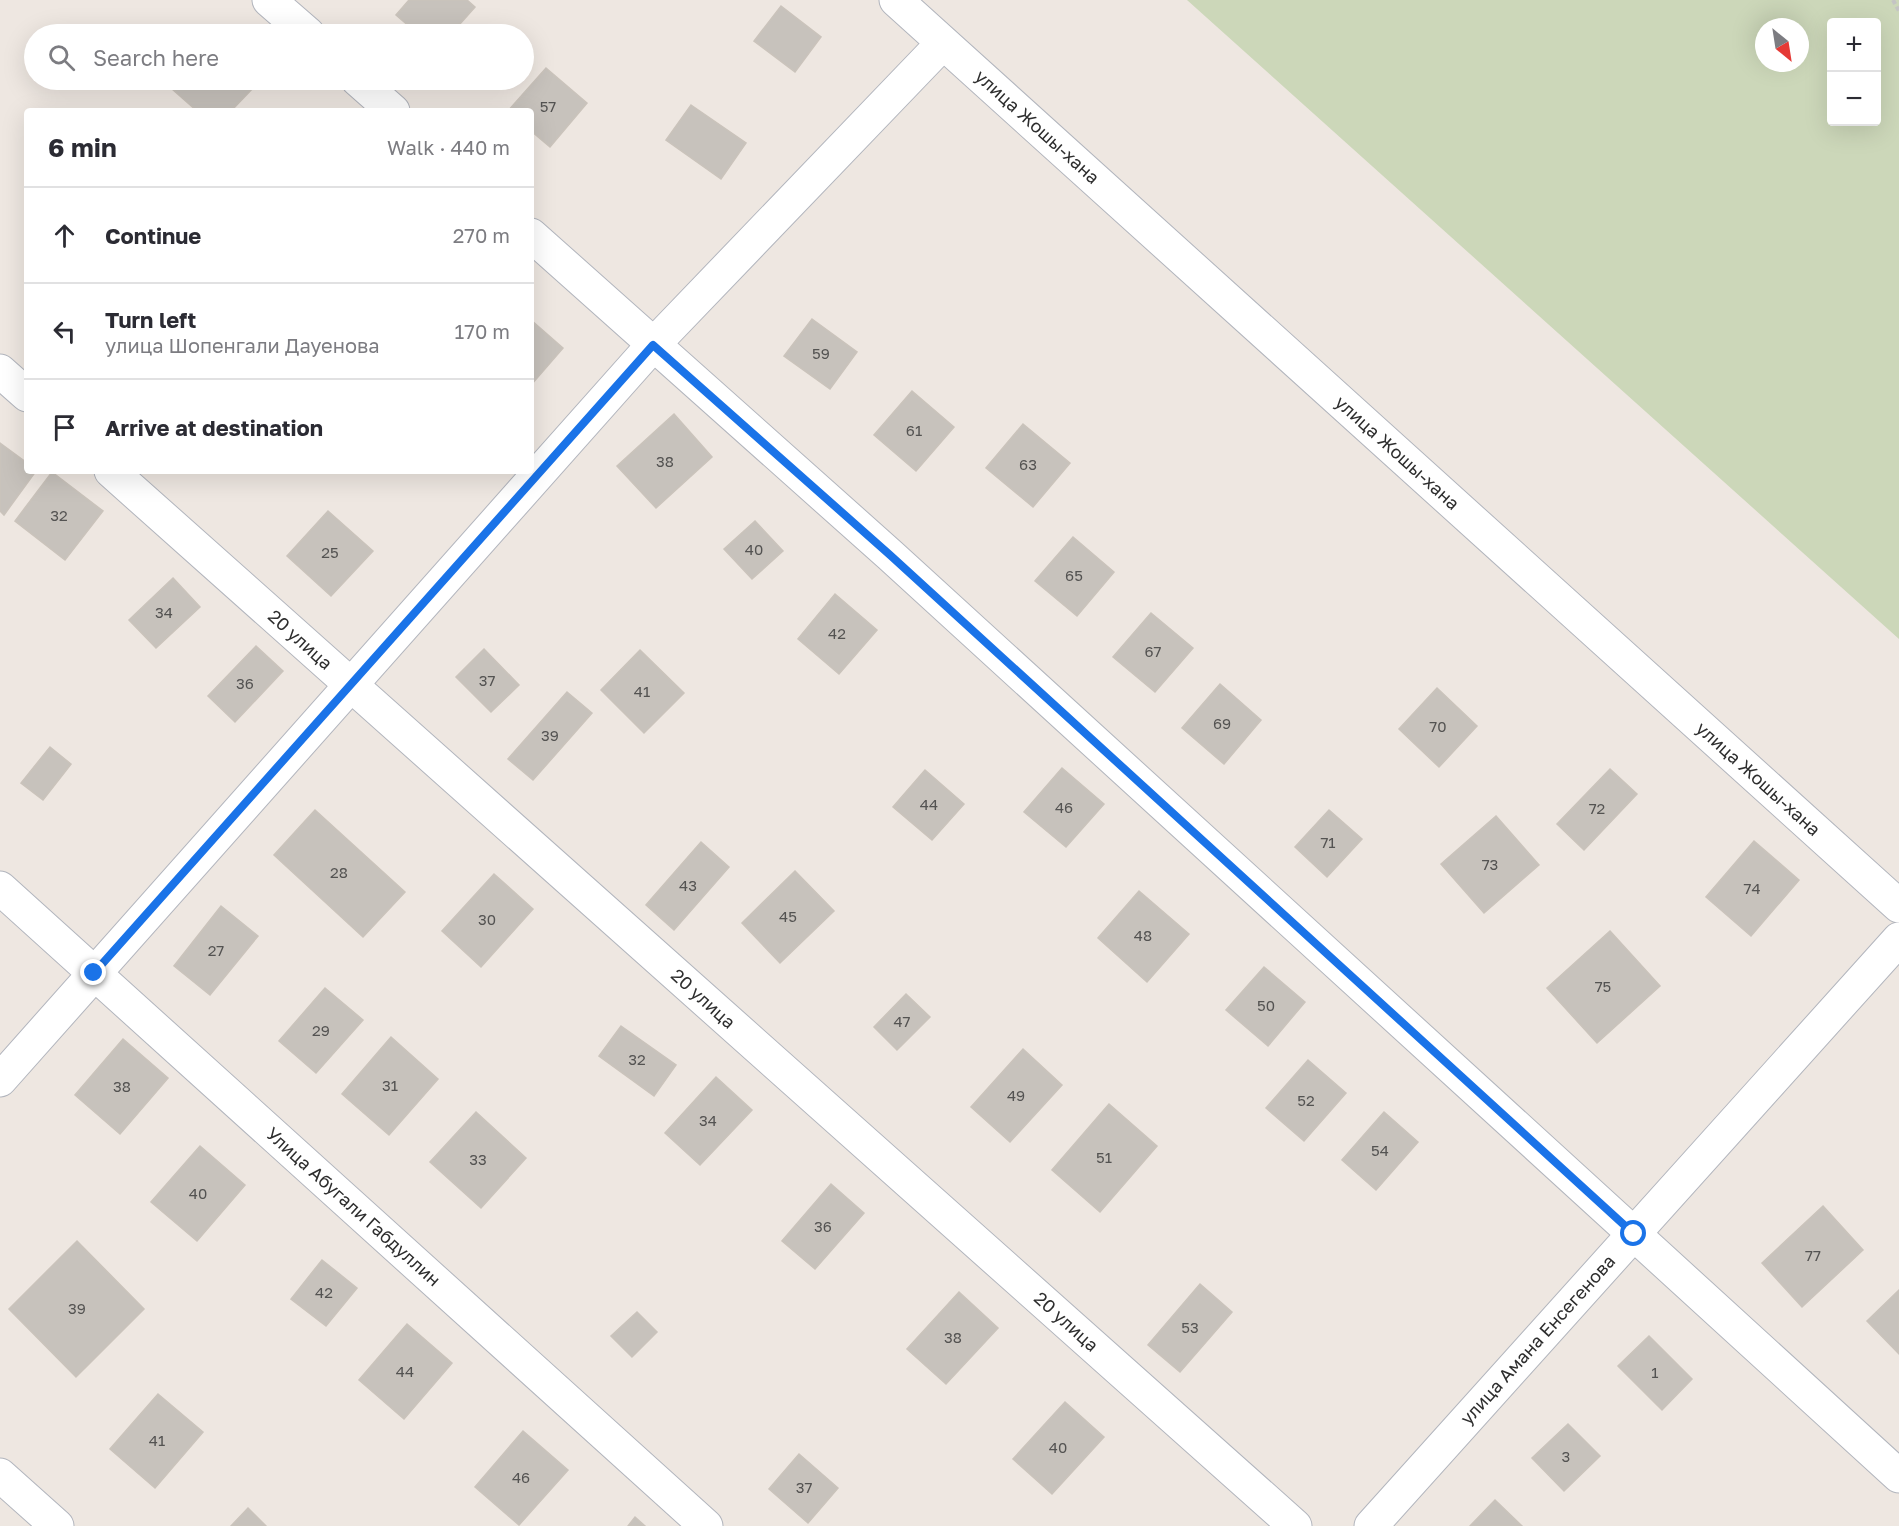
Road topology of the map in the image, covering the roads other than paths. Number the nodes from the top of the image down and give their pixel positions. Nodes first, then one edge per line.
1 (269, 0) edge
2 (896, 0) edge
3 (297, 24) edge
4 (943, 43) junction
5 (369, 90) edge
6 (390, 108) edge
7 (534, 238) edge
8 (653, 345) junction
9 (0, 371) edge
10 (24, 392) edge
11 (114, 474) edge
12 (350, 685) junction
13 (0, 888) edge
14 (1899, 906) edge
15 (1899, 939) edge
16 (94, 973) junction
17 (0, 1080) edge
18 (1634, 1234) junction
19 (0, 1475) edge
20 (1899, 1476) edge
21 (57, 1526) edge
22 (706, 1526) edge
23 (1295, 1526) edge
24 (1371, 1526) edge

1 - 3 street
2 - 4 street, улица Жошы-хана
4 - 8 street
4 - 14 street, улица Жошы-хана
5 - 6 street
7 - 8 street
8 - 12 street
8 - 18 street
9 - 10 street
11 - 12 street, 20 улица
12 - 16 street
12 - 23 street, 20 улица
13 - 16 street, Улица Абугали Габдуллин
15 - 18 street, улица Амана Енсегенова
16 - 17 street
16 - 22 street, Улица Абугали Габдуллин
18 - 20 street
18 - 24 street, улица Амана Енсегенова
19 - 21 street

